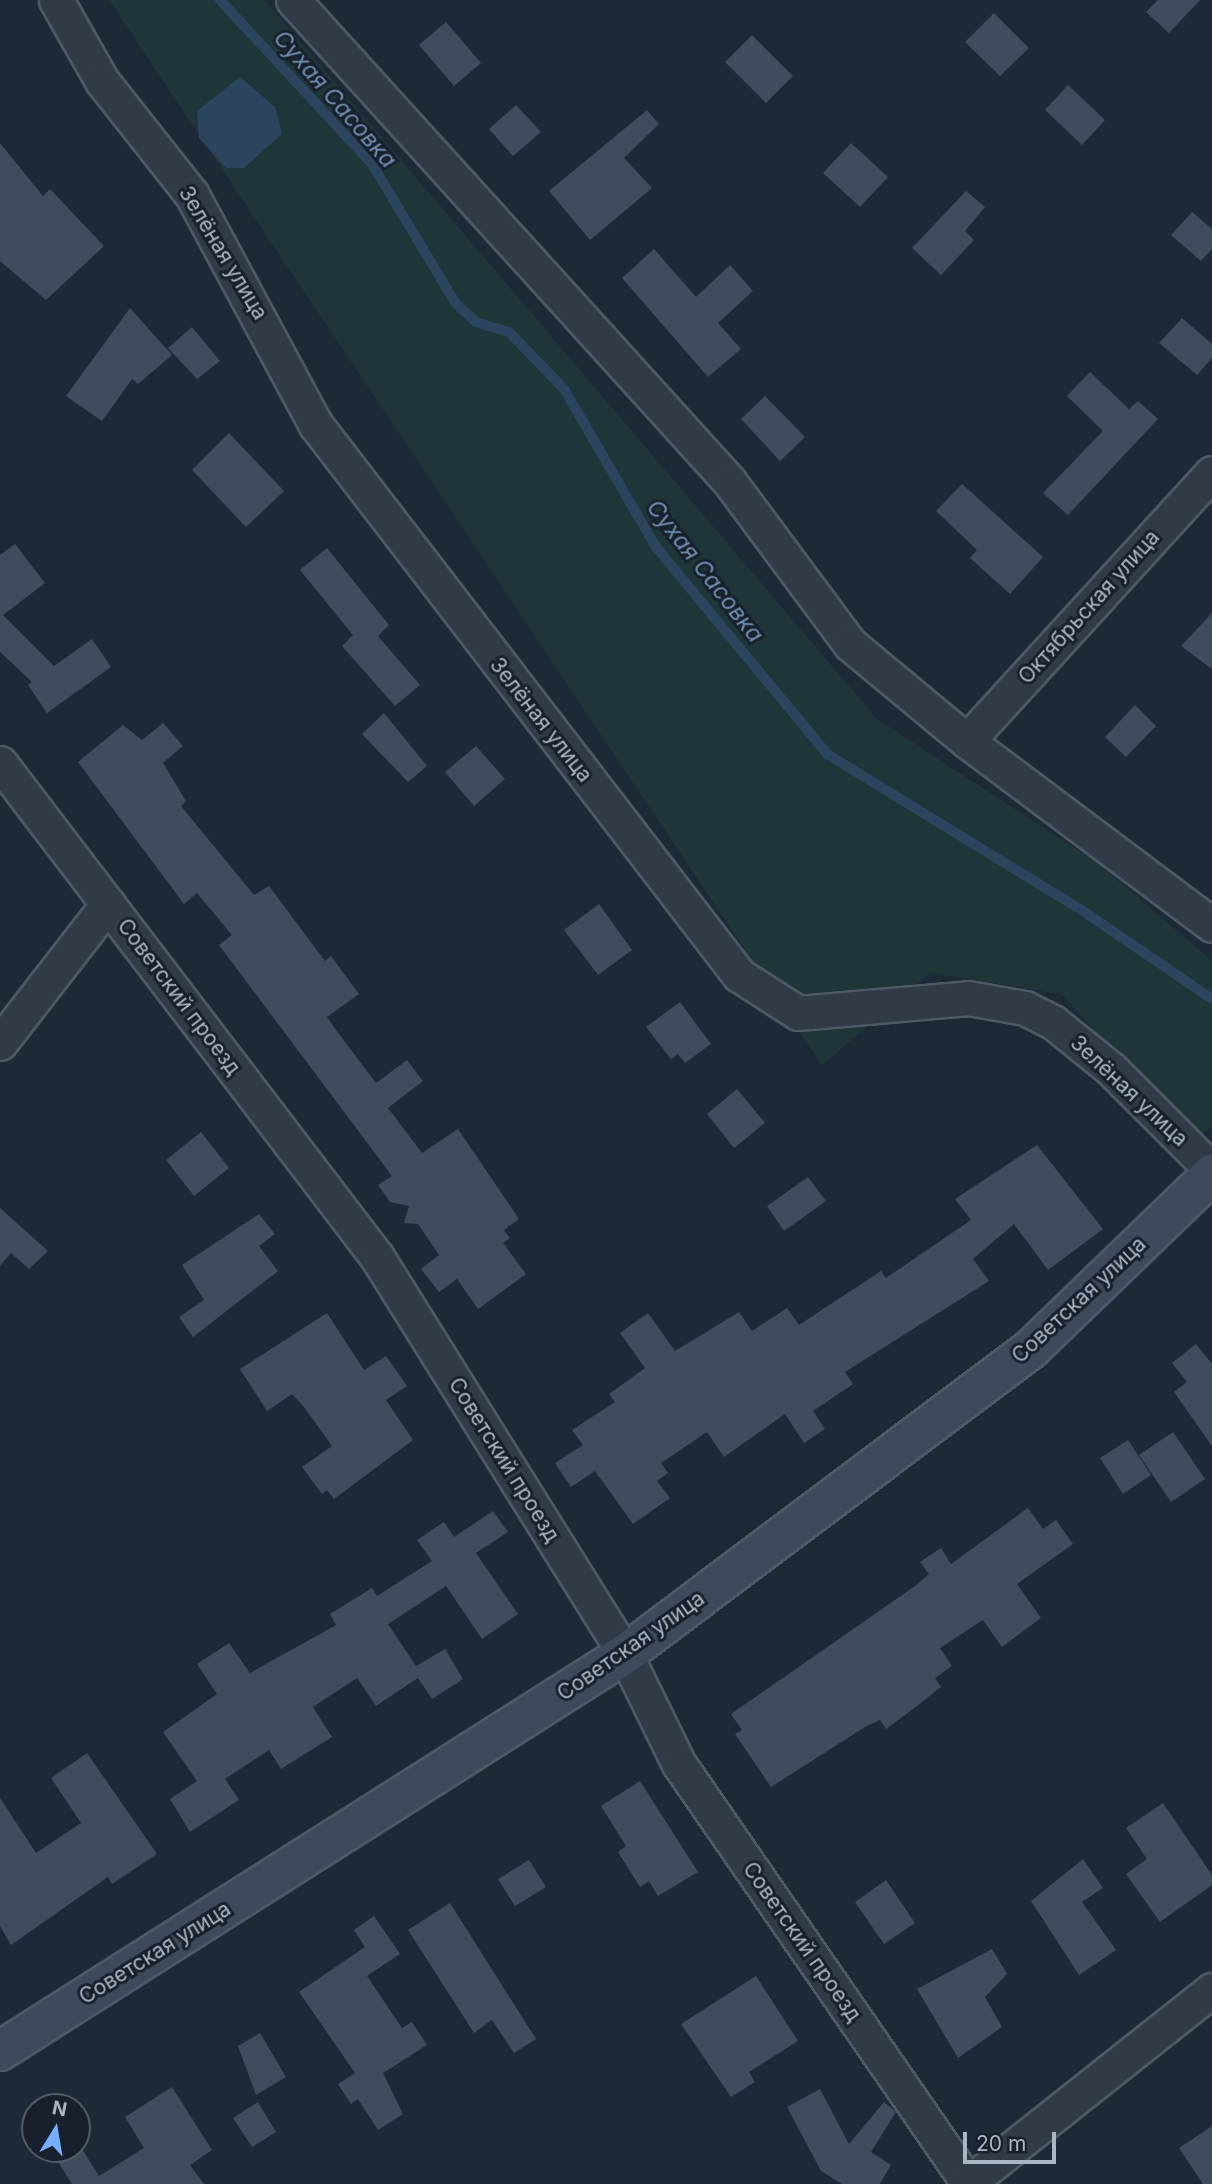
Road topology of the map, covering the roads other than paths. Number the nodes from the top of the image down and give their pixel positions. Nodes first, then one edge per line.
1 (56, 0) edge
2 (293, 0) edge
3 (1212, 473) edge
4 (967, 741) junction
5 (0, 763) edge
6 (108, 904) junction
7 (1212, 925) edge
8 (0, 1043) edge
9 (1212, 1172) edge
10 (625, 1654) junction
11 (1212, 1990) edge
12 (0, 2051) edge
13 (968, 2183) edge

1 - 9 street, Зелёная улица
2 - 4 street
3 - 4 street, Октябрьская улица
4 - 7 street
5 - 6 street, Советский проезд
6 - 8 street
6 - 10 street, Советский проезд
9 - 10 street, Советская улица
10 - 12 street, Советская улица
10 - 13 street, Советский проезд
11 - 13 street

